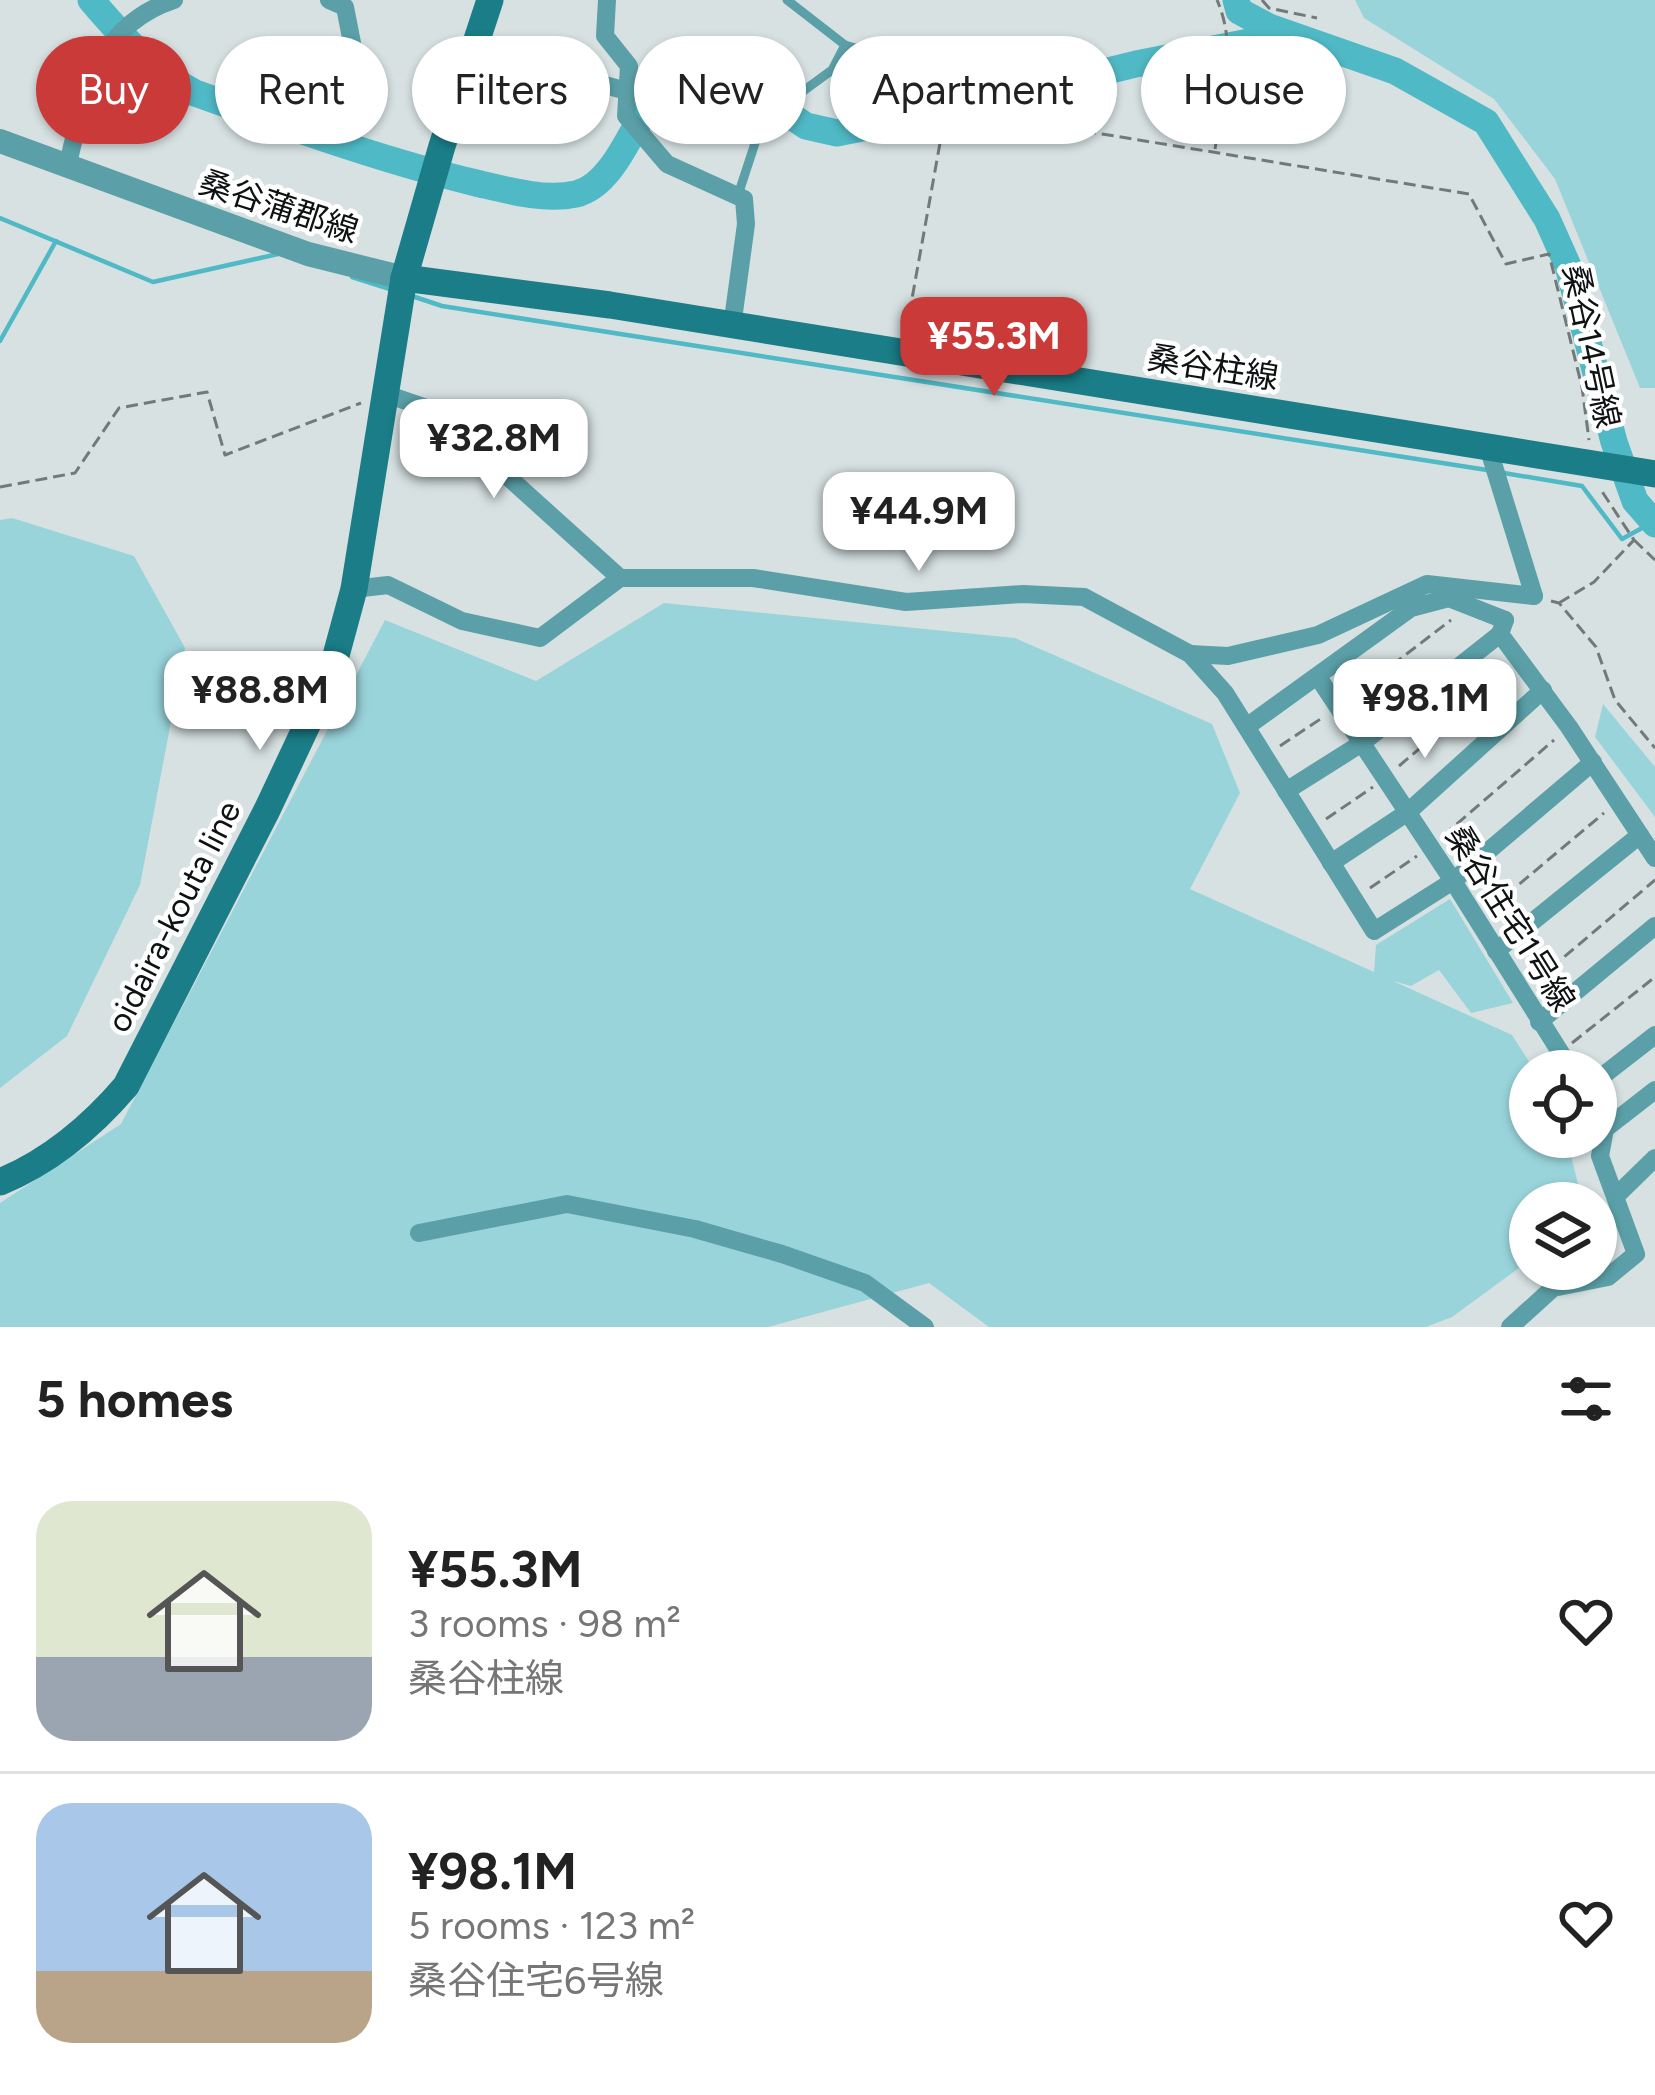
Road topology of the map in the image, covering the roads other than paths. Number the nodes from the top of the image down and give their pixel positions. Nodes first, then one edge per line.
1 (174, 0) edge
2 (329, 0) edge
3 (490, 0) edge
4 (607, 0) edge
5 (787, 0) edge
6 (351, 36) edge
7 (478, 36) edge
8 (833, 36) edge
9 (830, 71) edge
10 (610, 86) edge
11 (627, 91) junction
12 (0, 141) edge
13 (445, 144) edge
14 (68, 167) junction
15 (738, 196) junction
16 (404, 278) junction
17 (732, 327) junction
18 (386, 394) junction
19 (1488, 446) junction
20 (1655, 474) edge
21 (620, 578) junction
22 (354, 590) junction
23 (1534, 596) junction
24 (1502, 627) junction
25 (1190, 654) junction
26 (1318, 677) junction
27 (1543, 690) junction
28 (1249, 725) junction
29 (1362, 743) junction
30 (1593, 762) junction
31 (1286, 791) junction
32 (1408, 812) junction
33 (1640, 835) junction
34 (1655, 858) edge
35 (1331, 863) junction
36 (1453, 880) junction
37 (1655, 926) edge
38 (1496, 951) junction
39 (1538, 1022) junction
40 (1655, 1035) edge
41 (1559, 1050) edge
42 (1617, 1065) edge
43 (1655, 1090) edge
44 (1617, 1112) edge
45 (1655, 1158) edge
46 (0, 1182) edge
47 (1617, 1195) edge
48 (1617, 1199) edge
49 (419, 1233) dead end
50 (1617, 1270) edge
51 (1551, 1290) edge
52 (926, 1327) edge
53 (1510, 1327) edge

1 - 14 street
2 - 6 street
3 - 7 main road, oidaira-kouta line
4 - 11 street
5 - 8 lane
9 - 15 lane
10 - 11 street
11 - 15 street
12 - 14 street, 桑谷蒲郡線
13 - 16 main road, oidaira-kouta line
14 - 16 street, 桑谷蒲郡線
15 - 17 street
16 - 17 main road, 桑谷柱線
16 - 18 main road, oidaira-kouta line
17 - 19 main road, 桑谷柱線
18 - 21 street
18 - 22 main road, oidaira-kouta line
19 - 20 main road, 桑谷柱線
19 - 23 street
21 - 22 street
21 - 25 street
22 - 46 main road, oidaira-kouta line
23 - 24 street
23 - 25 street
24 - 26 street
24 - 27 street
24 - 29 street
25 - 28 street
26 - 28 street
26 - 29 street, 桑谷住宅1号線
27 - 30 street
27 - 32 street
28 - 31 street
29 - 31 street
29 - 32 street, 桑谷住宅1号線
30 - 33 street
30 - 36 street
31 - 35 street
32 - 35 street
32 - 36 street, 桑谷住宅1号線
33 - 34 street
33 - 38 street
35 - 36 street
36 - 38 street, 桑谷住宅1号線
37 - 39 street
38 - 39 street, 桑谷住宅1号線
39 - 41 street, 桑谷住宅1号線
40 - 42 street
43 - 44 street
45 - 47 street
48 - 50 street
49 - 52 street
51 - 53 street

